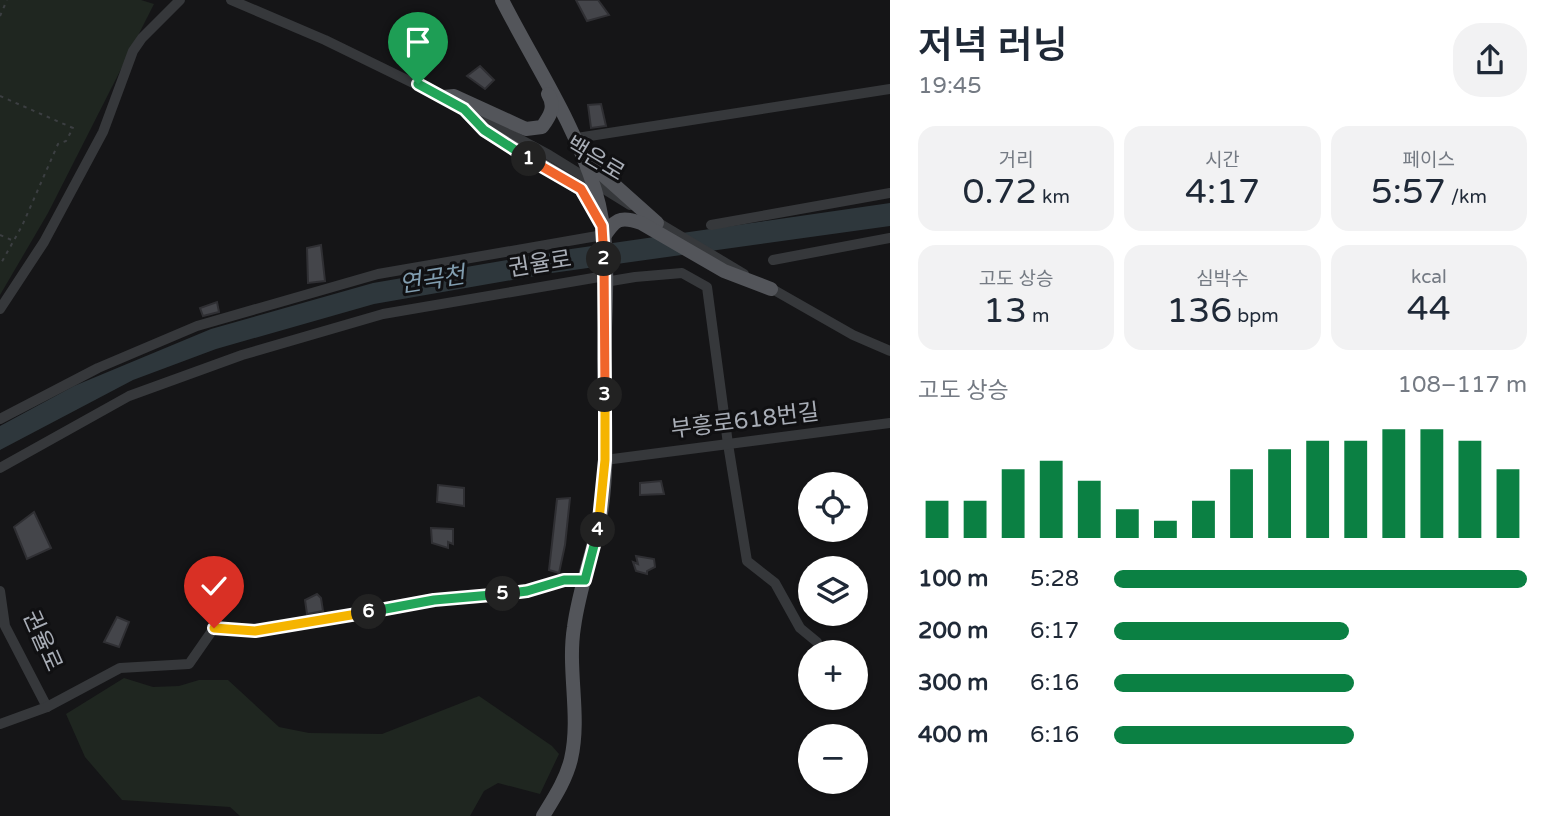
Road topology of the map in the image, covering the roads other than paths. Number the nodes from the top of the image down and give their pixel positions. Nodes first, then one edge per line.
1 (180, 0) edge
2 (231, 0) edge
3 (502, 0) edge
4 (524, 42) junction
5 (890, 89) edge
6 (443, 97) junction
7 (464, 109) junction
8 (579, 137) junction
9 (592, 181) junction
10 (890, 193) edge
11 (711, 225) dead end
12 (660, 228) junction
13 (603, 235) junction
14 (890, 238) edge
15 (773, 260) dead end
16 (605, 279) junction
17 (771, 289) joint
18 (0, 309) edge
19 (890, 351) edge
20 (0, 419) edge
21 (890, 423) edge
22 (728, 444) junction
23 (605, 460) junction
24 (0, 468) edge
25 (585, 580) junction
26 (0, 591) edge
27 (815, 640) edge
28 (47, 707) junction
29 (0, 724) edge
30 (543, 816) edge

1 - 18 street
2 - 6 street, 백은로
3 - 4 main road
4 - 6 main road
4 - 8 main road
5 - 8 street
6 - 7 street, 백은로
7 - 9 street, 백은로
7 - 13 main road
8 - 9 main road
8 - 12 main road
9 - 12 street, 백은로
9 - 13 main road
10 - 11 street
12 - 13 main road
12 - 17 main road
13 - 16 main road
13 - 20 street, 권율로
14 - 15 street
16 - 22 street
16 - 23 main road, 권율로
16 - 24 street, 권율로
17 - 19 street
21 - 22 street, 부흥로618번길
22 - 23 street, 부흥로618번길
22 - 27 street
23 - 25 main road, 권율로
25 - 28 street, 권율로
25 - 30 main road, 권율로
26 - 28 street, 권율로
28 - 29 street, 권율로

